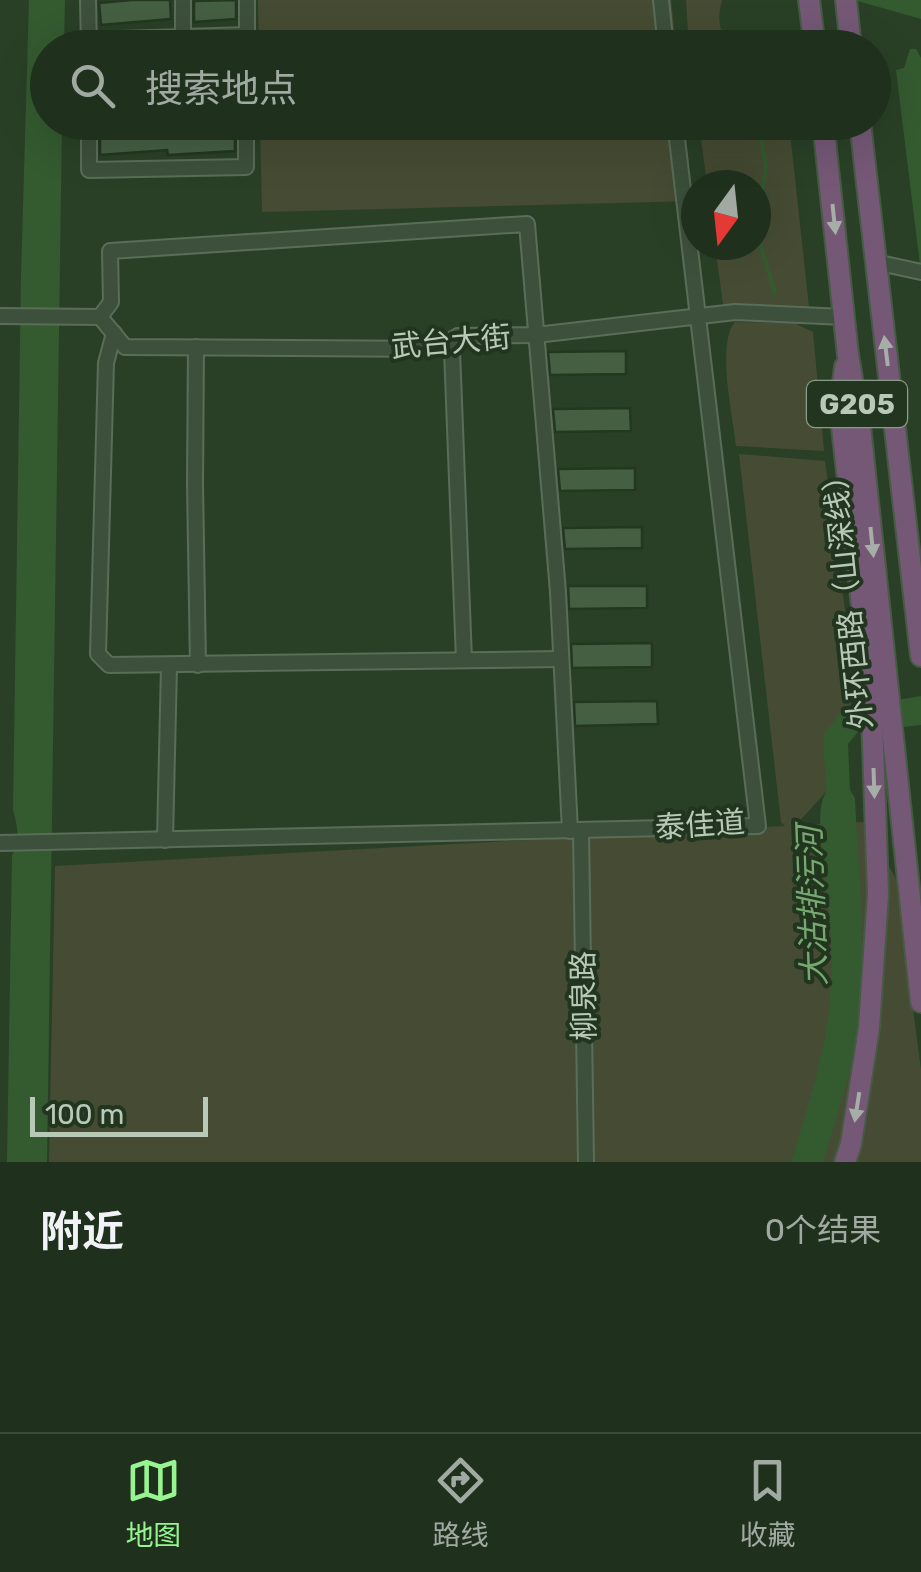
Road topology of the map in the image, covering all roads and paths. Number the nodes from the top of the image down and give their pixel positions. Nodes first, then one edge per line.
1 (88, 0) edge
2 (184, 0) edge
3 (247, 0) edge
4 (660, 0) edge
5 (810, 1) edge
6 (88, 30) edge
7 (182, 30) edge
8 (247, 30) edge
9 (664, 30) edge
10 (813, 30) edge
11 (89, 140) edge
12 (246, 140) edge
13 (677, 140) edge
14 (825, 140) edge
15 (862, 140) edge
16 (875, 262) junction
17 (917, 271) edge
18 (0, 316) edge
19 (698, 316) junction
20 (100, 318) junction
21 (844, 318) junction
22 (114, 333) junction
23 (536, 335) junction
24 (448, 342) junction
25 (196, 347) junction
26 (921, 656) edge
27 (561, 658) junction
28 (464, 660) junction
29 (198, 665) junction
30 (170, 666) junction
31 (880, 686) junction
32 (576, 831) junction
33 (165, 840) junction
34 (1, 843) edge
35 (921, 1002) edge
36 (586, 1162) edge
37 (845, 1162) edge

1 - 6 street
2 - 7 street
3 - 8 street
4 - 9 street
5 - 10 highway
11 - 12 street
13 - 19 street, 泰佳道
14 -> 21 highway, 外环西路（山深线） / G205
15 - 16 highway, G205
16 - 17 street
26 -> 16 highway, G205
18 - 20 street
19 - 21 street, 武台大街
19 - 23 street, 武台大街
19 - 32 street, 泰佳道
20 - 22 street, 武台大街
20 - 23 street, 柳泉路
21 -> 31 highway, 外环西路（山深线） / G205
22 - 25 street, 武台大街
22 - 30 street
23 - 24 street, 武台大街
23 - 27 street, 柳泉路
24 - 25 street, 武台大街
24 - 28 street
25 - 29 street
27 - 28 street
27 - 32 street, 柳泉路
28 - 29 street
29 - 30 street
30 - 33 street
31 - 35 highway, 外环西路（山深线） / G205
31 -> 37 highway
32 - 33 street, 泰佳道
32 - 36 street, 柳泉路
33 - 34 street, 泰佳道

